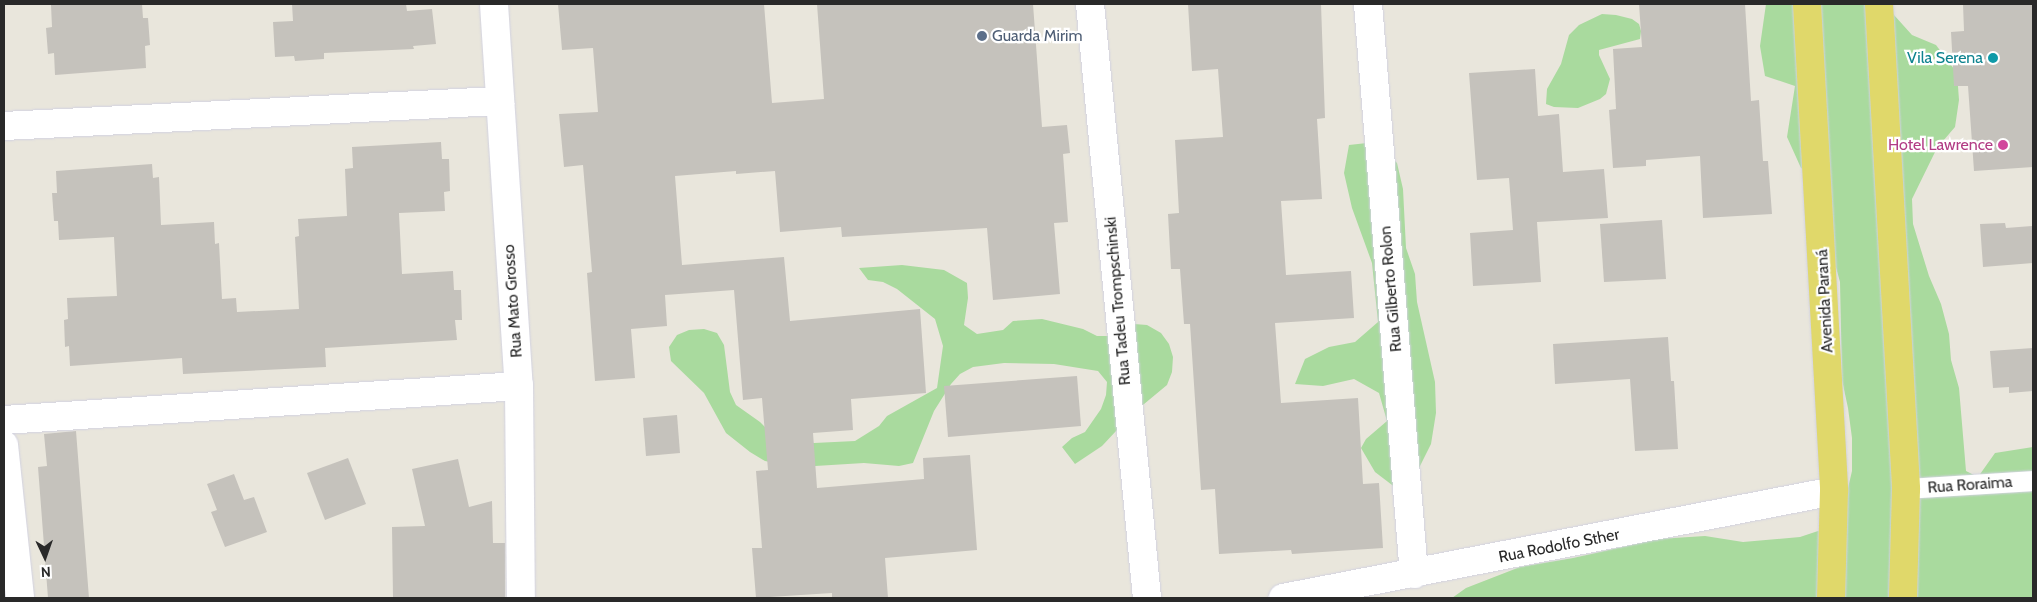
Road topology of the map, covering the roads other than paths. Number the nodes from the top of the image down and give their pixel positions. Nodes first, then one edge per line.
1 (494, 4) edge
2 (1090, 4) edge
3 (1368, 4) edge
4 (1807, 4) edge
5 (1879, 4) edge
6 (500, 101) junction
7 (4, 126) edge
8 (519, 386) junction
9 (4, 420) edge
10 (4, 446) edge
11 (2033, 481) edge
12 (1906, 489) junction
13 (1834, 491) junction
14 (1414, 574) junction
15 (20, 598) edge
16 (521, 598) edge
17 (1147, 598) edge
18 (1283, 598) edge
19 (1831, 598) edge
20 (1903, 598) edge

1 - 6 street, Rua Mato Grosso
2 - 17 street, Rua Tadeu Trompschinski
3 - 14 street, Rua Gilberto Rolon
4 - 13 main road, Avenida Paraná
5 - 12 main road
6 - 7 street
6 - 8 street, Rua Mato Grosso
8 - 9 street
8 - 16 street, Rua Mato Grosso
10 - 15 street
11 - 12 lane, Rua Roraima
12 - 20 main road
13 - 14 street, Rua Rodolfo Sther
13 - 19 main road, Avenida Paraná
14 - 18 street, Rua Rodolfo Sther

